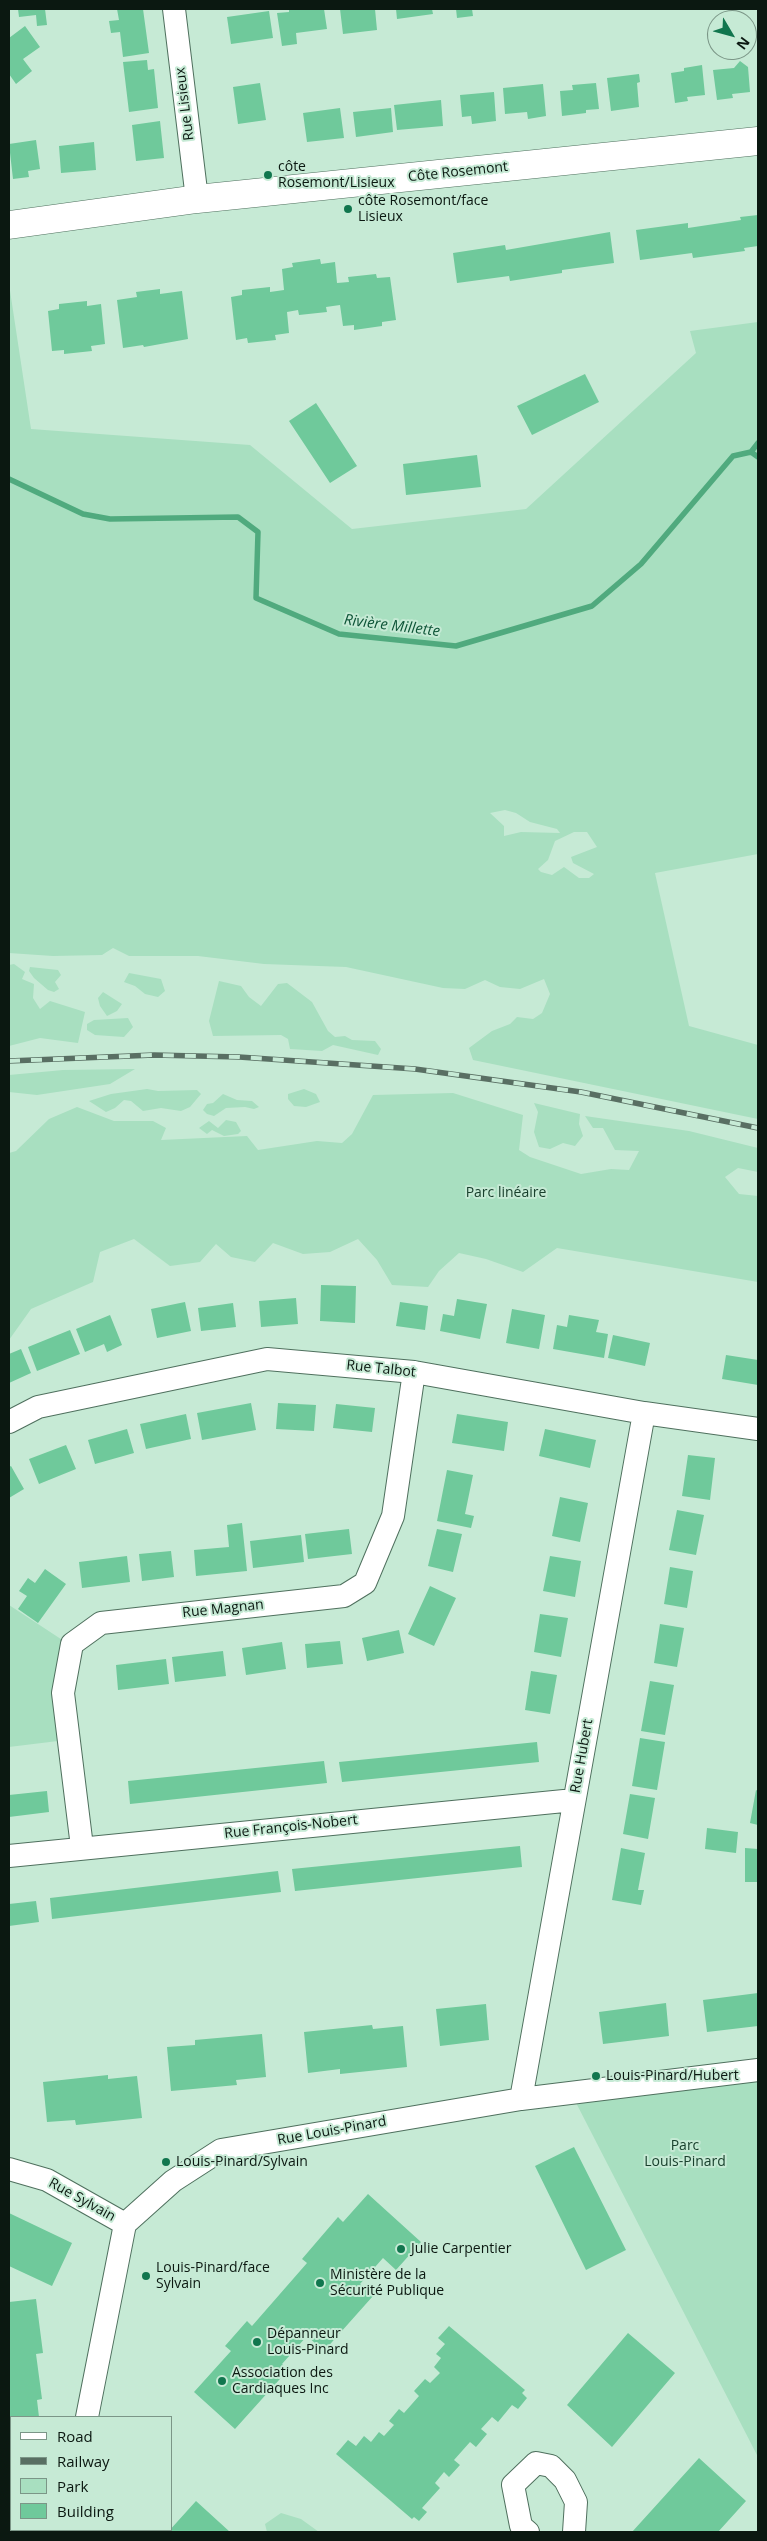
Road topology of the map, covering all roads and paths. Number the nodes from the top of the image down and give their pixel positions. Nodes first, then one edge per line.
1 (174, 9) edge
2 (758, 141) edge
3 (196, 199) junction
4 (9, 225) edge
5 (414, 1372) junction
6 (644, 1413) junction
7 (9, 1422) edge
8 (758, 1429) edge
9 (574, 1800) junction
10 (82, 1847) junction
11 (9, 1856) edge
12 (758, 2070) edge
13 (521, 2099) junction
14 (9, 2169) edge
15 (125, 2224) junction
16 (88, 2416) edge
17 (528, 2532) edge
18 (574, 2532) edge

1 - 3 street, Rue Lisieux
2 - 3 street, Côte Rosemont
3 - 4 street, Côte Rosemont
5 - 6 street, Rue Talbot
5 - 7 street, Rue Talbot
5 - 10 street, Rue Magnan
6 - 8 street, Rue Talbot
6 - 9 street, Rue Hubert
9 - 10 street, Rue François-Nobert
9 - 13 street, Rue Hubert
10 - 11 street, Rue François-Nobert
12 - 13 street, Rue Louis-Pinard
13 - 15 street, Rue Louis-Pinard
14 - 15 street, Rue Sylvain
15 - 16 street
17 - 18 street

